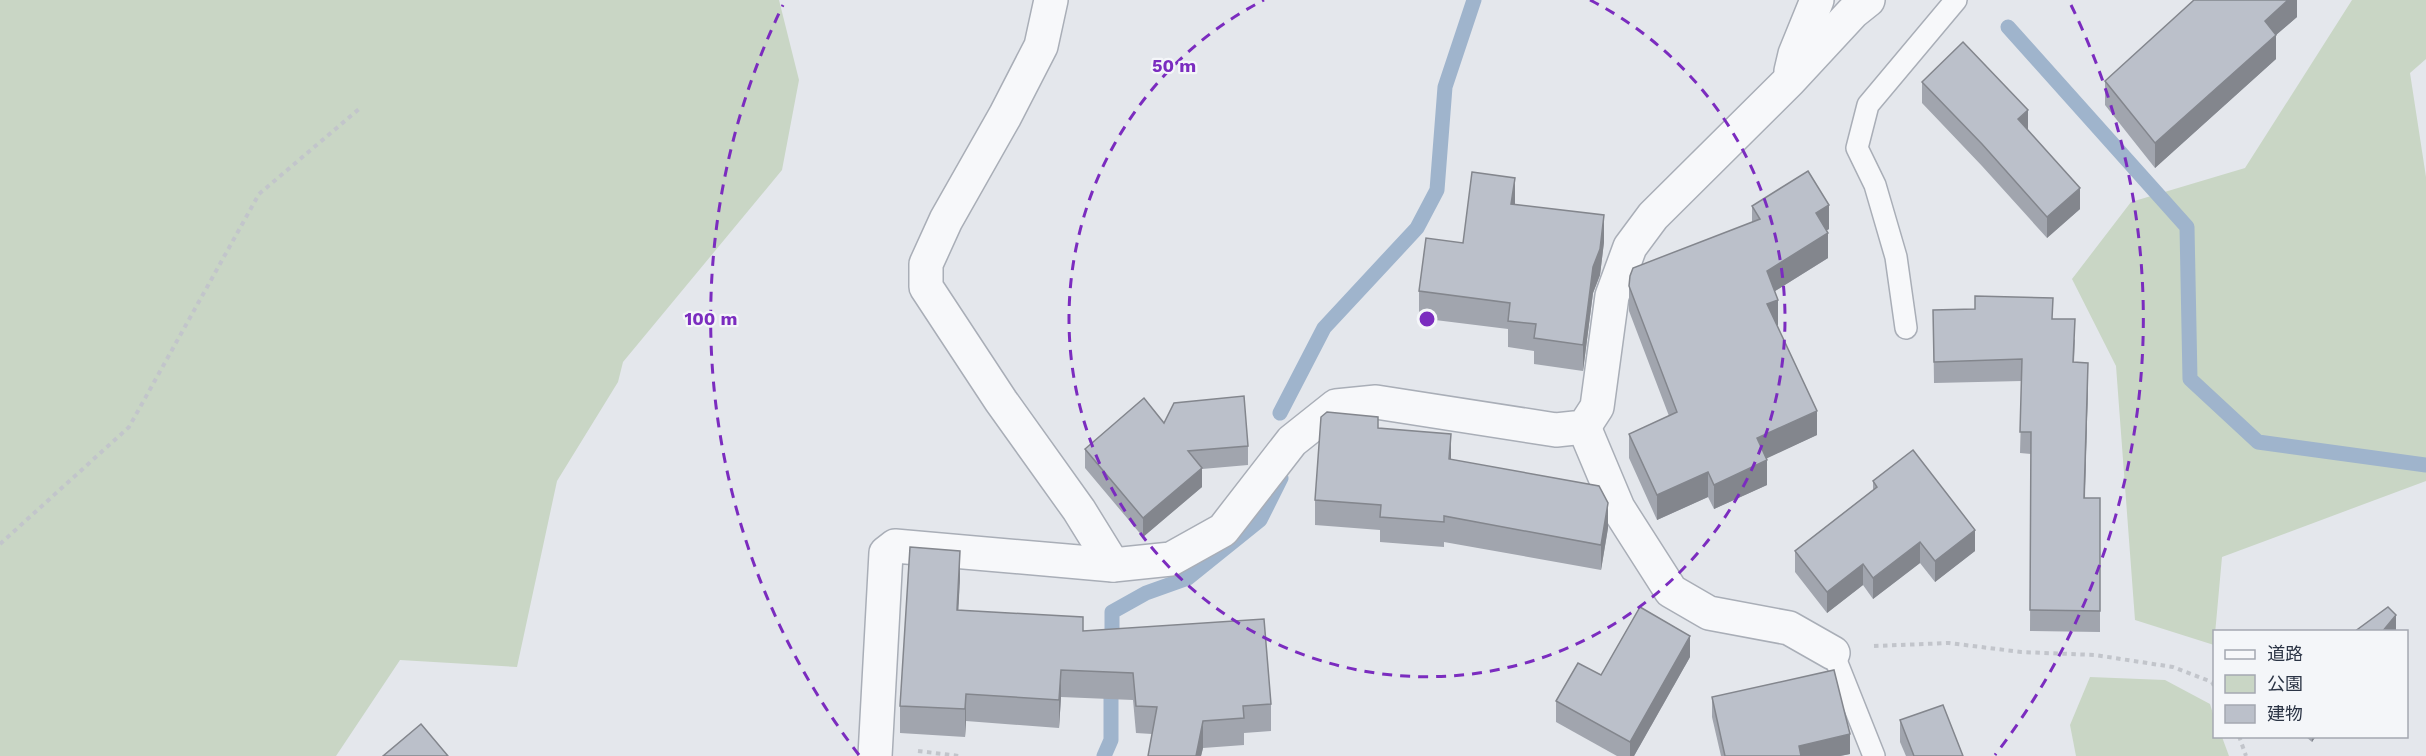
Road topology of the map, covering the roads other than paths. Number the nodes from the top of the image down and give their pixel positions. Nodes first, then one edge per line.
1 (1051, 0) edge
2 (1817, 0) edge
3 (1868, 0) edge
4 (1956, 0) edge
5 (1789, 81) junction
6 (1906, 328) dead end
7 (1584, 427) junction
8 (1113, 565) junction
9 (1833, 653) joint
10 (875, 756) edge
11 (1874, 756) edge

1 - 8 street
2 - 5 street
3 - 5 street
4 - 6 lane
5 - 7 street
7 - 8 street
7 - 9 street
8 - 10 street
9 - 11 lane

